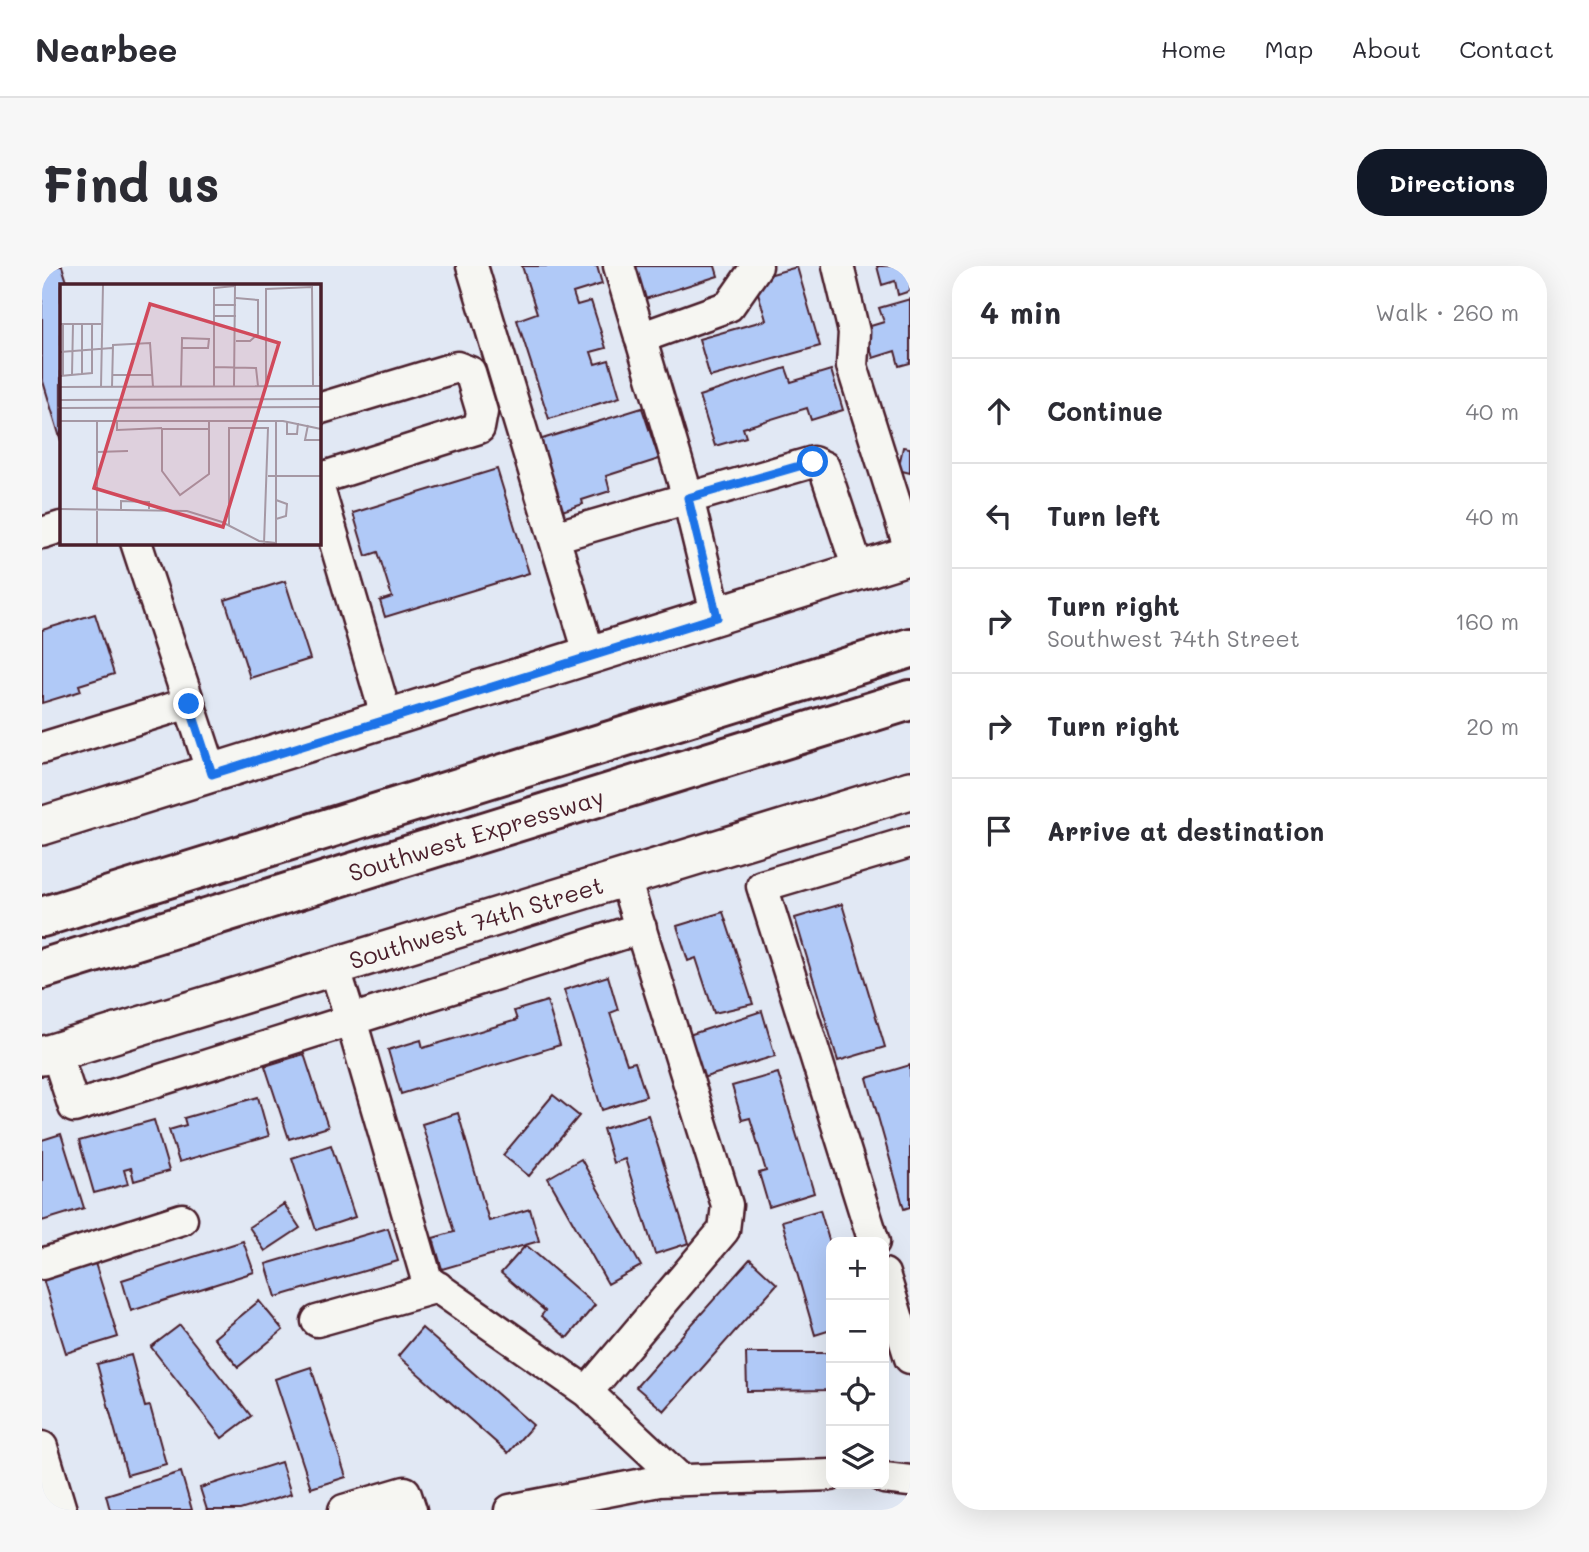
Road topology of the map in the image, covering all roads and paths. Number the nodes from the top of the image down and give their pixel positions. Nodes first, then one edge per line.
1 (472, 266) edge
2 (619, 266) edge
3 (757, 266) edge
4 (838, 266) edge
5 (640, 338) junction
6 (320, 408) edge
7 (320, 477) edge
8 (320, 492) edge
9 (688, 498) junction
10 (60, 527) edge
11 (42, 533) edge
12 (554, 537) junction
13 (137, 544) edge
14 (910, 553) edge
15 (859, 572) junction
16 (717, 617) junction
17 (910, 648) edge
18 (590, 656) junction
19 (910, 700) edge
20 (189, 704) junction
21 (387, 719) junction
22 (42, 748) edge
23 (212, 774) junction
24 (910, 790) edge
25 (42, 826) edge
26 (910, 842) edge
27 (624, 876) junction
28 (42, 918) edge
29 (641, 928) junction
30 (334, 966) junction
31 (42, 970) edge
32 (351, 1020) junction
33 (49, 1054) edge
34 (183, 1219) dead end
35 (872, 1237) edge
36 (42, 1264) edge
37 (438, 1287) junction
38 (889, 1290) edge
39 (317, 1321) dead end
40 (910, 1357) edge
41 (587, 1392) junction
42 (44, 1458) edge
43 (826, 1475) edge
44 (680, 1479) junction
45 (889, 1479) edge
46 (910, 1481) edge
47 (61, 1510) edge
48 (344, 1510) edge
49 (411, 1510) edge
50 (510, 1510) edge

1 - 12 street
2 - 5 street
3 - 5 street
4 - 14 street
5 - 9 street
6 - 7 street
8 - 21 street
9 - 12 street
9 - 15 street
9 - 16 street
10 - 11 street
12 - 18 street
13 - 20 street
14 - 15 main road
15 - 16 main road
16 - 18 main road
17 - 28 highway, Southwest Expressway
18 - 21 main road
19 - 31 highway, Southwest Expressway
20 - 22 street
20 - 23 street
21 - 23 main road
23 - 25 main road
24 - 27 main road, Southwest 74th Street
26 - 35 street
27 - 29 street
27 - 30 main road, Southwest 74th Street
29 - 32 street
29 - 41 street
30 - 32 street
30 - 33 main road, Southwest 74th Street
32 - 33 street
32 - 37 street
34 - 36 street
37 - 39 street
37 - 41 street
38 - 40 street
41 - 44 street
42 - 47 street
43 - 44 street
44 - 50 street
45 - 46 street
48 - 49 street

